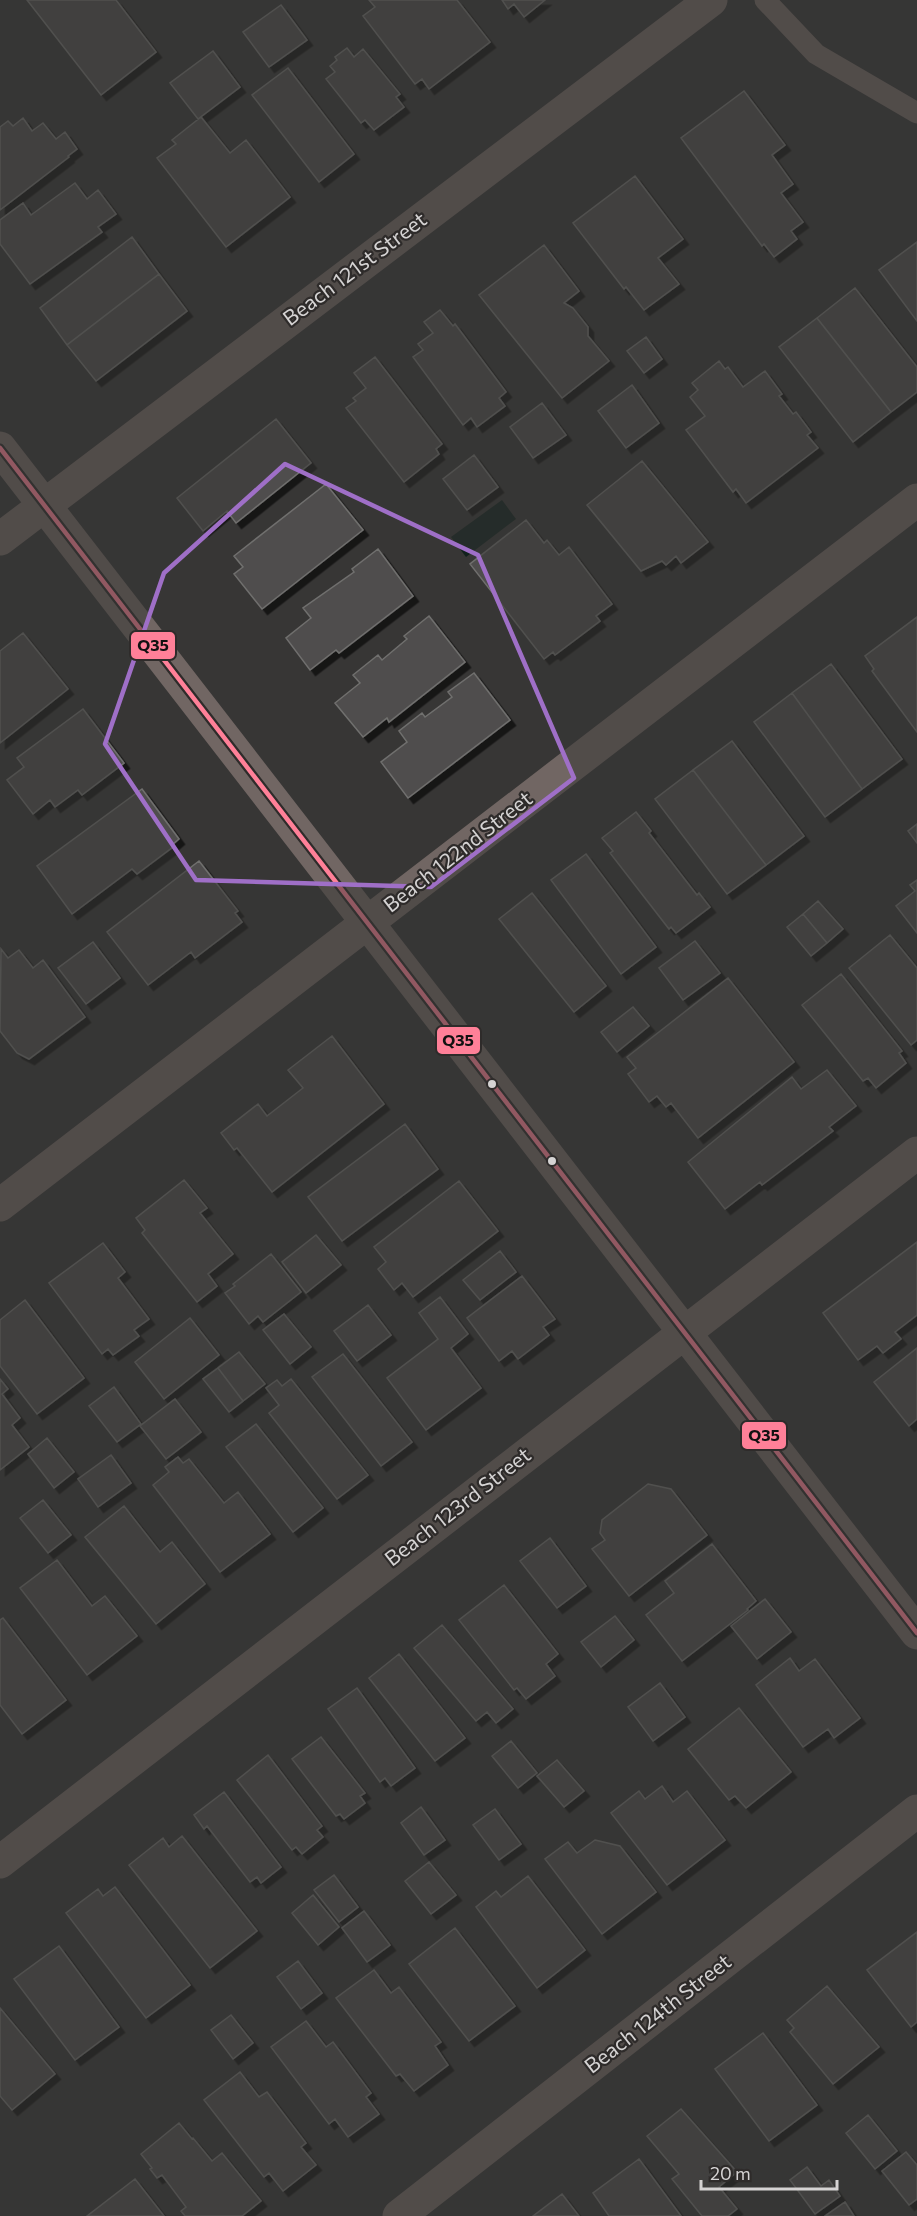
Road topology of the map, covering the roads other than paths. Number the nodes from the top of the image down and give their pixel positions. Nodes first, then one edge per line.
1 (711, 0) edge
2 (765, 0) edge
3 (917, 113) edge
4 (0, 448) edge
5 (917, 500) edge
6 (44, 505) junction
7 (0, 539) edge
8 (367, 922) junction
9 (917, 1153) edge
10 (0, 1205) edge
11 (685, 1332) junction
12 (917, 1633) edge
13 (917, 1811) edge
14 (0, 1862) edge
15 (399, 2216) edge

1 - 6 street, Beach 121st Street
2 - 3 lane
4 - 6 street
5 - 8 street, Beach 122nd Street
6 - 7 street, Beach 121st Street
6 - 8 street
8 - 10 street, Beach 122nd Street
8 - 11 street
9 - 11 street, Beach 123rd Street
11 - 12 street
11 - 14 street, Beach 123rd Street
13 - 15 street, Beach 124th Street

